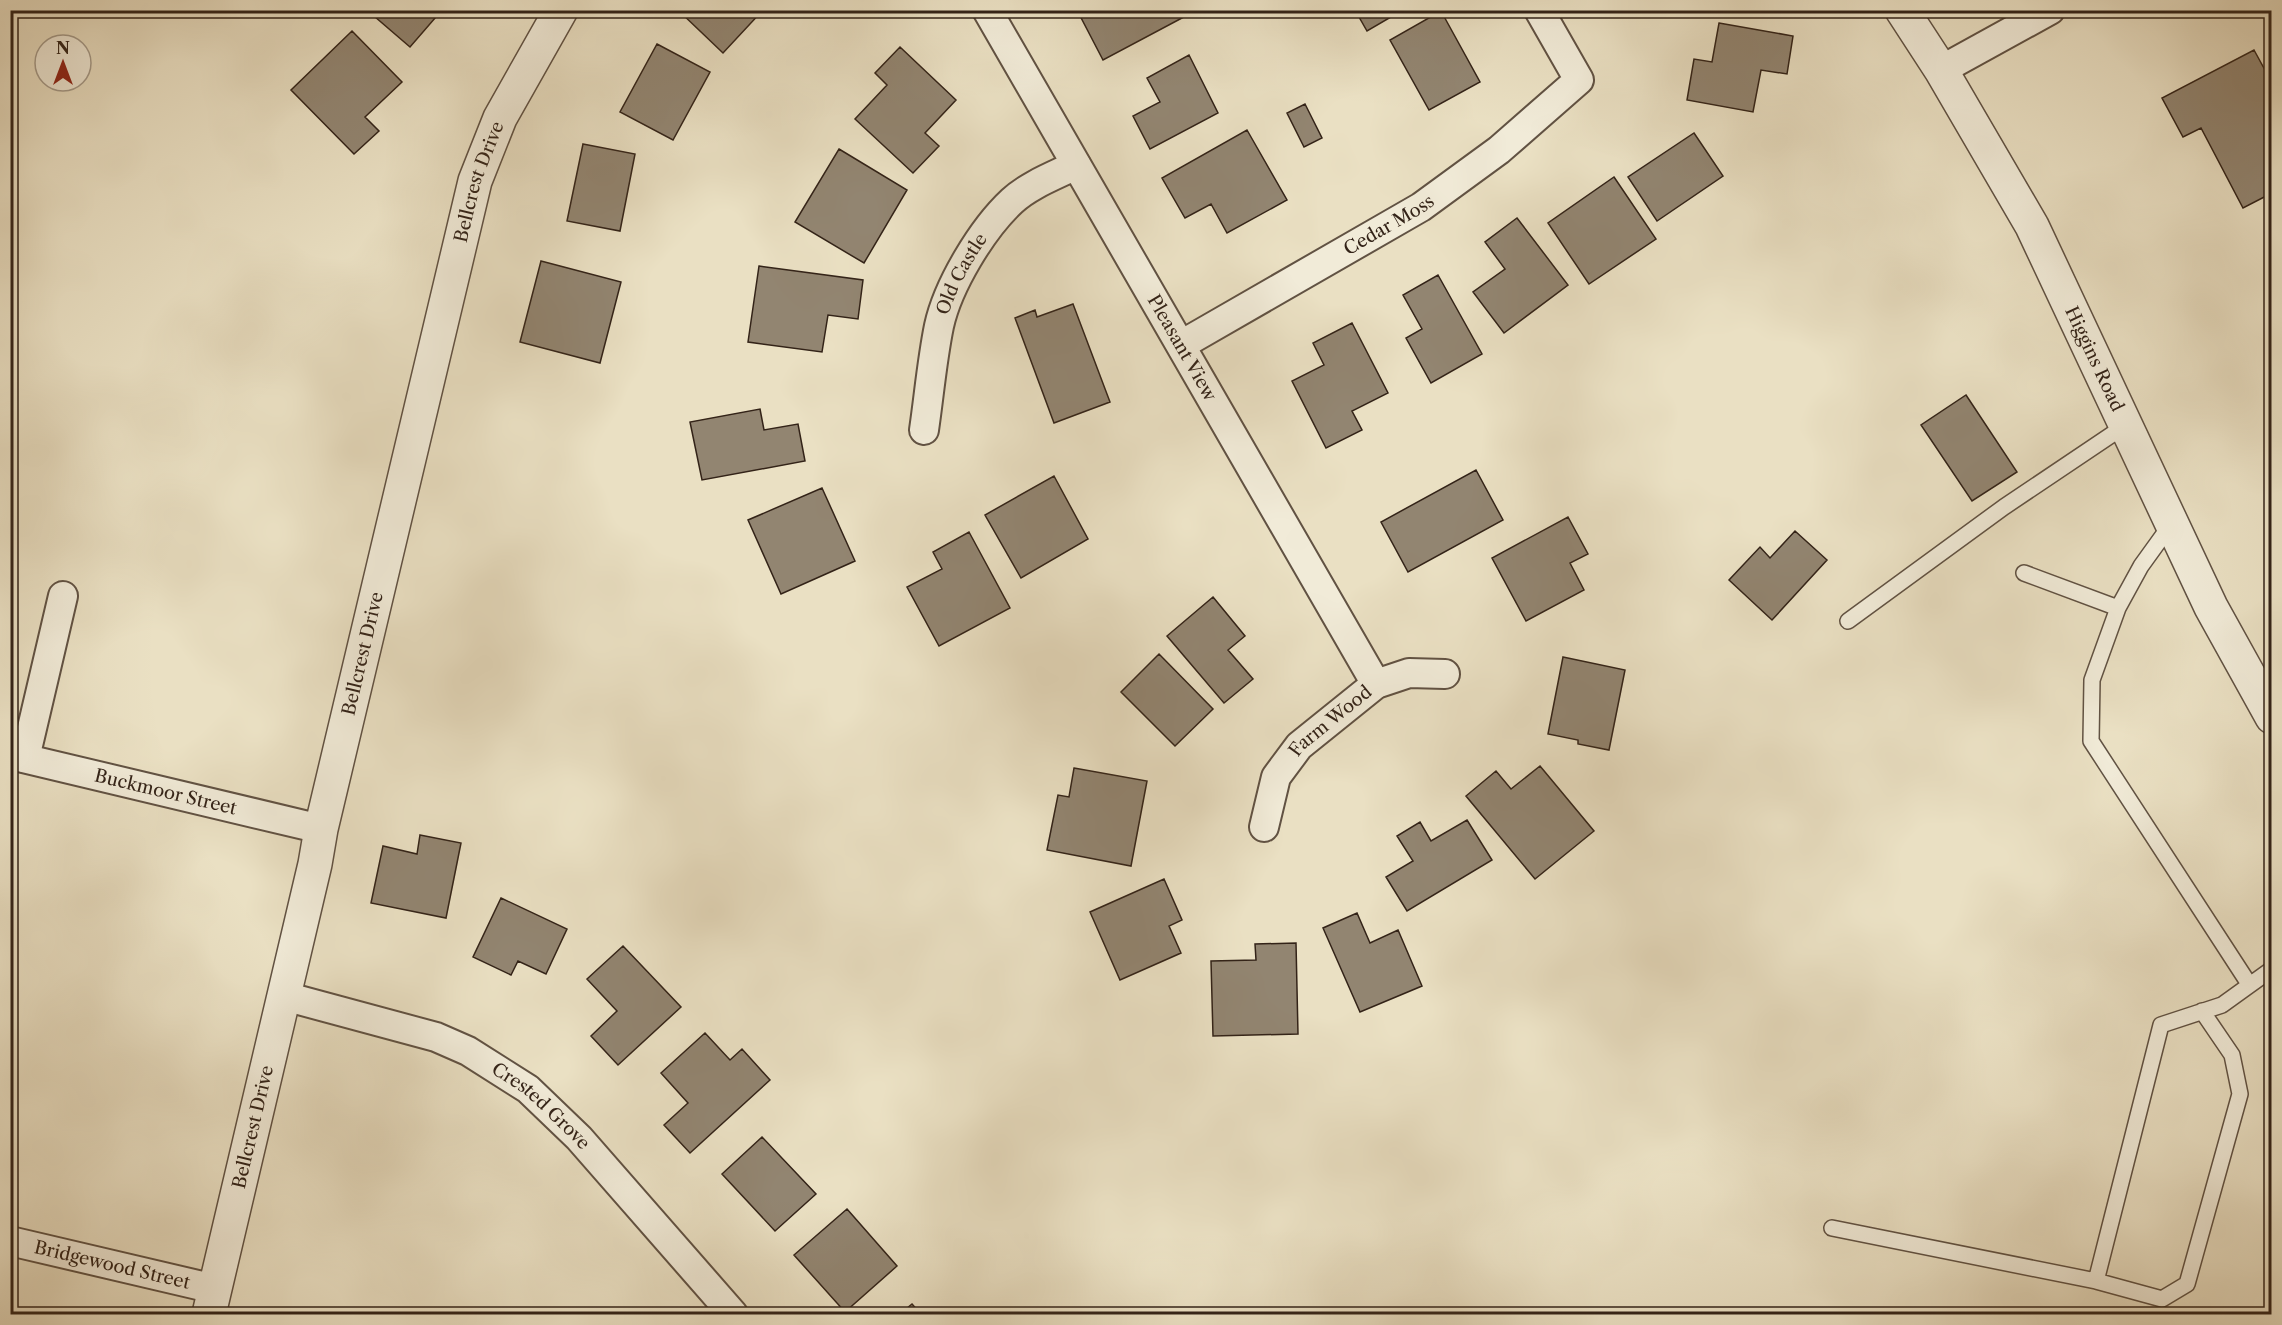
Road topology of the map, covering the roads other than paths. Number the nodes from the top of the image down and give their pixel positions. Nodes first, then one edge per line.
1 (561, 10) edge
2 (987, 10) edge
3 (1539, 10) edge
4 (1902, 10) edge
5 (2050, 10) edge
6 (1941, 70) junction
7 (1076, 165) junction
8 (1181, 345) junction
9 (2126, 425) junction
10 (924, 430) dead end
11 (2172, 523) junction
12 (2024, 573) dead end
13 (63, 596) dead end
14 (2118, 608) junction
15 (1848, 621) dead end
16 (1445, 675) dead end
17 (1376, 684) junction
18 (2271, 717) edge
19 (18, 756) edge
20 (1264, 827) dead end
21 (321, 829) junction
22 (2271, 969) edge
23 (2250, 984) junction
24 (284, 996) junction
25 (2202, 1011) junction
26 (1832, 1228) dead end
27 (10, 1241) edge
28 (2096, 1281) junction
29 (212, 1302) edge
30 (733, 1314) edge

1 - 21 street, Bellcrest Drive
2 - 7 street, Pleasant View
3 - 8 street, Cedar Moss
4 - 6 street, Higgins Road
5 - 6 street
6 - 9 street, Higgins Road
7 - 8 street, Pleasant View
7 - 10 street, Old Castle
8 - 17 street, Pleasant View
9 - 11 street, Higgins Road
9 - 15 lane
11 - 14 lane
11 - 18 street, Higgins Road
12 - 14 lane
13 - 19 street
14 - 23 lane
16 - 17 street, Farm Wood
17 - 20 street, Farm Wood
19 - 21 street, Buckmoor Street
21 - 24 street, Bellcrest Drive
22 - 23 lane
23 - 25 lane
24 - 29 street, Bellcrest Drive
24 - 30 street, Crested Grove
25 - 28 lane
25 - 28 lane
26 - 28 lane
27 - 29 street, Bridgewood Street

